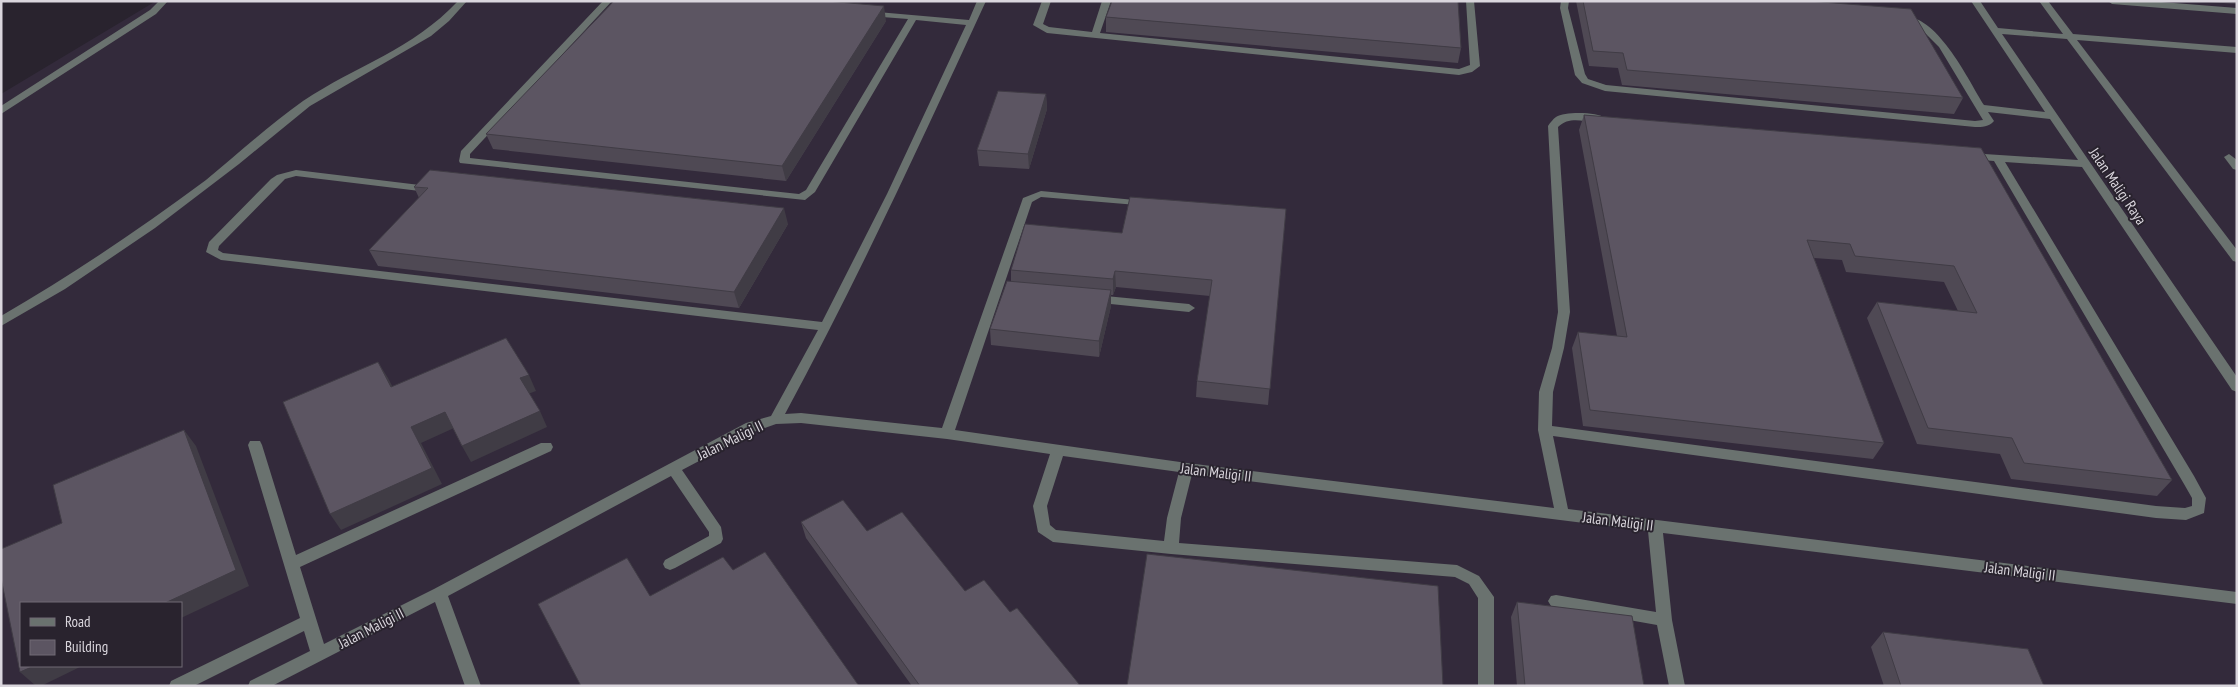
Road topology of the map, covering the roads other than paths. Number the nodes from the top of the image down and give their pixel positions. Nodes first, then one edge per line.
1 (164, 1) edge
2 (463, 1) edge
3 (608, 1) edge
4 (982, 1) edge
5 (1047, 1) edge
6 (1107, 1) edge
7 (1470, 1) edge
8 (1565, 1) edge
9 (1975, 1) edge
10 (2043, 1) edge
11 (2112, 1) edge
12 (855, 11) edge
13 (2237, 11) edge
14 (1893, 17) edge
15 (913, 18) junction
16 (971, 23) junction
17 (1995, 32) junction
18 (1096, 34) junction
19 (2072, 37) junction
20 (2237, 50) edge
21 (1982, 108) junction
22 (1, 111) edge
23 (2051, 116) junction
24 (1608, 119) edge
25 (1959, 155) edge
26 (2229, 158) dead end
27 (1998, 159) junction
28 (2086, 164) junction
29 (2237, 166) edge
30 (428, 189) edge
31 (1159, 206) edge
32 (2237, 258) edge
33 (1082, 298) edge
34 (1189, 308) dead end
35 (1, 322) edge
36 (826, 327) junction
37 (2237, 387) edge
38 (776, 419) junction
39 (1545, 430) junction
40 (947, 434) junction
41 (255, 444) dead end
42 (546, 447) dead end
43 (1058, 451) junction
44 (673, 468) junction
45 (1187, 468) junction
46 (1562, 514) junction
47 (1655, 525) junction
48 (1171, 548) junction
49 (292, 564) junction
50 (670, 564) dead end
51 (438, 593) junction
52 (2237, 598) edge
53 (1556, 601) dead end
54 (310, 620) junction
55 (1664, 620) junction
56 (319, 654) junction
57 (177, 686) edge
58 (256, 686) edge
59 (473, 686) edge
60 (1486, 686) edge
61 (1677, 686) edge

1 - 22 street
2 - 35 street
3 - 15 street
4 - 16 street
5 - 18 street
6 - 18 street
7 - 18 street
8 - 21 street
9 - 17 street, Jalan Maligi Raya
10 - 19 street
11 - 13 street
12 - 15 street
14 - 21 street
15 - 16 street
16 - 36 street
17 - 19 street
17 - 23 street, Jalan Maligi Raya
19 - 20 street
19 - 32 street
21 - 23 street
23 - 28 street, Jalan Maligi Raya
24 - 39 street
25 - 27 street
26 - 29 street
27 - 28 street
27 - 39 street
28 - 37 street, Jalan Maligi Raya
30 - 36 street
31 - 40 street
33 - 34 street
36 - 38 street
38 - 40 street, Jalan Maligi II
38 - 44 street, Jalan Maligi II
39 - 46 street
40 - 43 street, Jalan Maligi II
41 - 49 street
42 - 49 street
43 - 45 street, Jalan Maligi II
43 - 48 street
44 - 50 street
44 - 51 street, Jalan Maligi II
45 - 46 street, Jalan Maligi II
45 - 48 street
46 - 47 street, Jalan Maligi II
47 - 52 street, Jalan Maligi II
47 - 55 street
48 - 60 street
49 - 54 street
51 - 56 street, Jalan Maligi II
51 - 59 street
53 - 55 street
54 - 56 street
54 - 57 street
55 - 61 street
56 - 58 street, Jalan Maligi II

